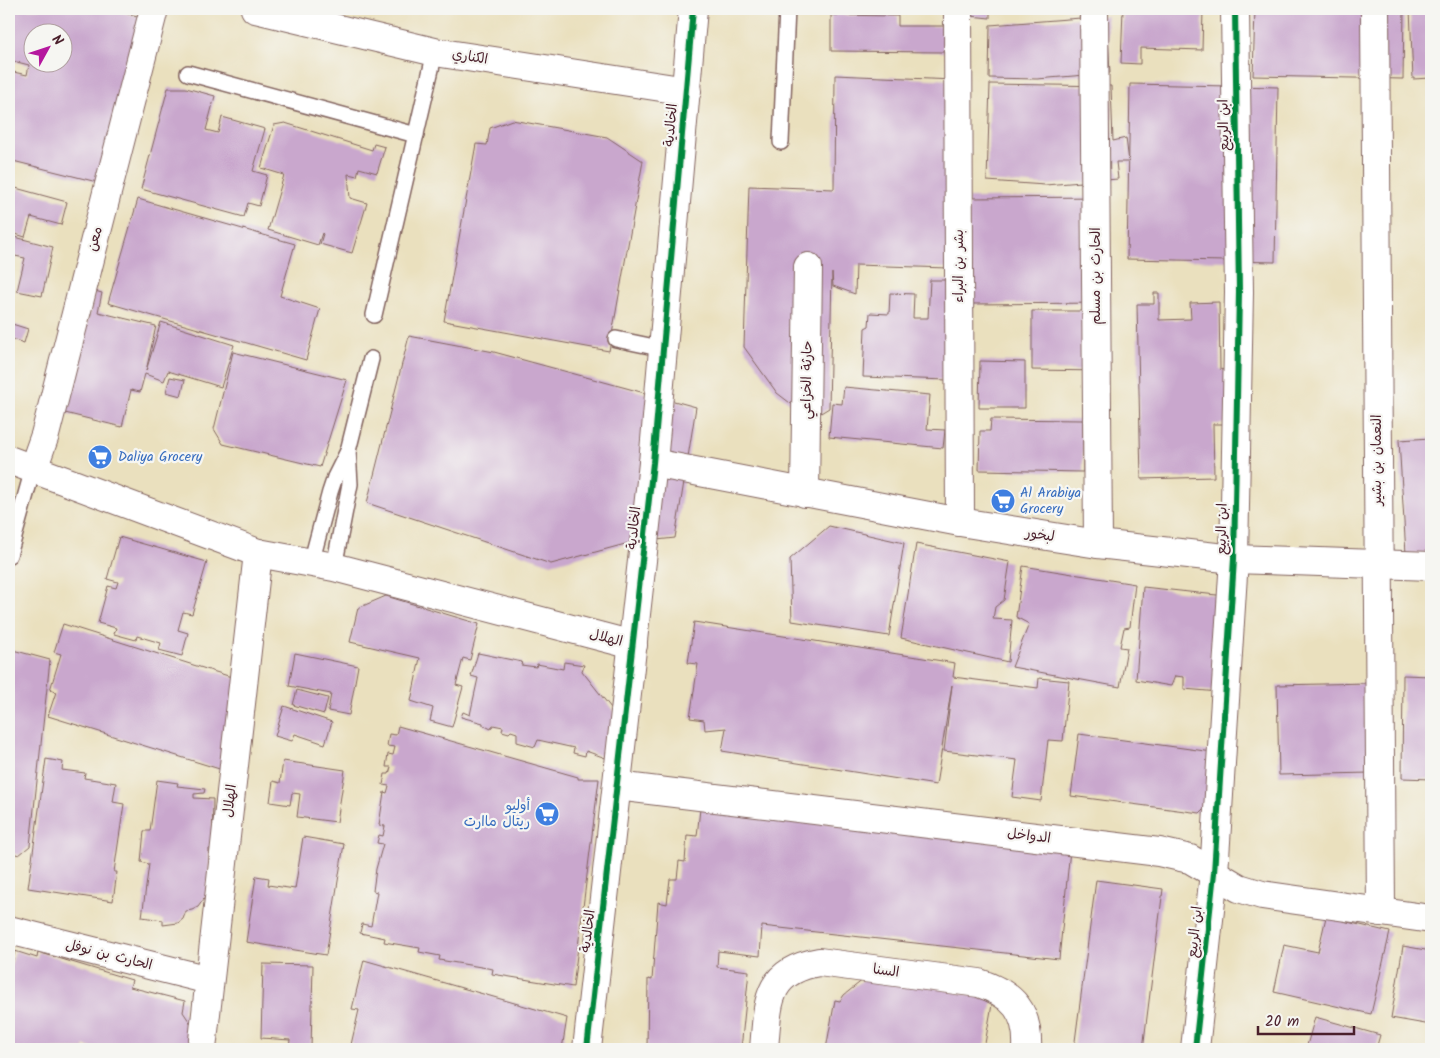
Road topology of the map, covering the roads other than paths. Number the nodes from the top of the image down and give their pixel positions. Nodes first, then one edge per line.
1 (154, 9) edge
2 (255, 9) edge
3 (693, 9) edge
4 (788, 9) edge
5 (958, 9) edge
6 (1094, 9) edge
7 (1235, 9) edge
8 (1374, 9) edge
9 (435, 52) junction
10 (188, 73) dead end
11 (687, 91) junction
12 (416, 135) junction
13 (781, 142) dead end
14 (808, 267) dead end
15 (374, 315) dead end
16 (616, 339) dead end
17 (664, 349) junction
18 (371, 359) dead end
19 (348, 451) junction
20 (654, 464) junction
21 (21, 465) edge
22 (805, 493) junction
23 (960, 522) junction
24 (1098, 544) junction
25 (258, 553) junction
26 (9, 555) edge
27 (1234, 559) junction
28 (1378, 564) junction
29 (323, 565) junction
30 (1431, 566) edge
31 (633, 645) junction
32 (617, 786) junction
33 (1214, 873) junction
34 (1381, 912) junction
35 (1431, 919) edge
36 (9, 930) edge
37 (209, 980) junction
38 (202, 1049) edge
39 (587, 1049) edge
40 (764, 1049) edge
41 (1026, 1049) edge
42 (1195, 1049) edge

1 - 21 street, معن
2 - 9 street, الكناري
3 - 11 street, الخالدية
4 - 13 lane
5 - 23 street, بشر بن البراء
6 - 24 street, الحارث بن مسلم
7 - 27 street, ابن الربيع
8 - 28 street, النعمان بن بشير
9 - 11 street, الكناري
9 - 12 lane
10 - 12 lane
11 - 17 street, الخالدية
12 - 15 lane
14 - 22 street, حارثة الخزاعي
16 - 17 lane
17 - 20 street, الخالدية
18 - 19 lane
19 - 29 lane
19 - 29 lane
20 - 22 street, لبخور
20 - 31 street, الخالدية
21 - 25 street, الهلال
21 - 26 lane
22 - 23 street, لبخور
23 - 24 street, لبخور
24 - 27 street, لبخور
25 - 29 street, الهلال
25 - 37 street, الهلال
27 - 28 street, لبخور
27 - 33 street, ابن الربيع
28 - 30 street, لبخور
28 - 34 street, النعمان بن بشير
29 - 31 street, الهلال
31 - 32 street, الخالدية
32 - 33 street, الدواخل
32 - 39 street, الخالدية
33 - 34 street, الدواخل
33 - 42 street, ابن الربيع
34 - 35 street, الدواخل
36 - 37 street, الحارث بن نوفل
37 - 38 street, الهلال
40 - 41 street, السنا

